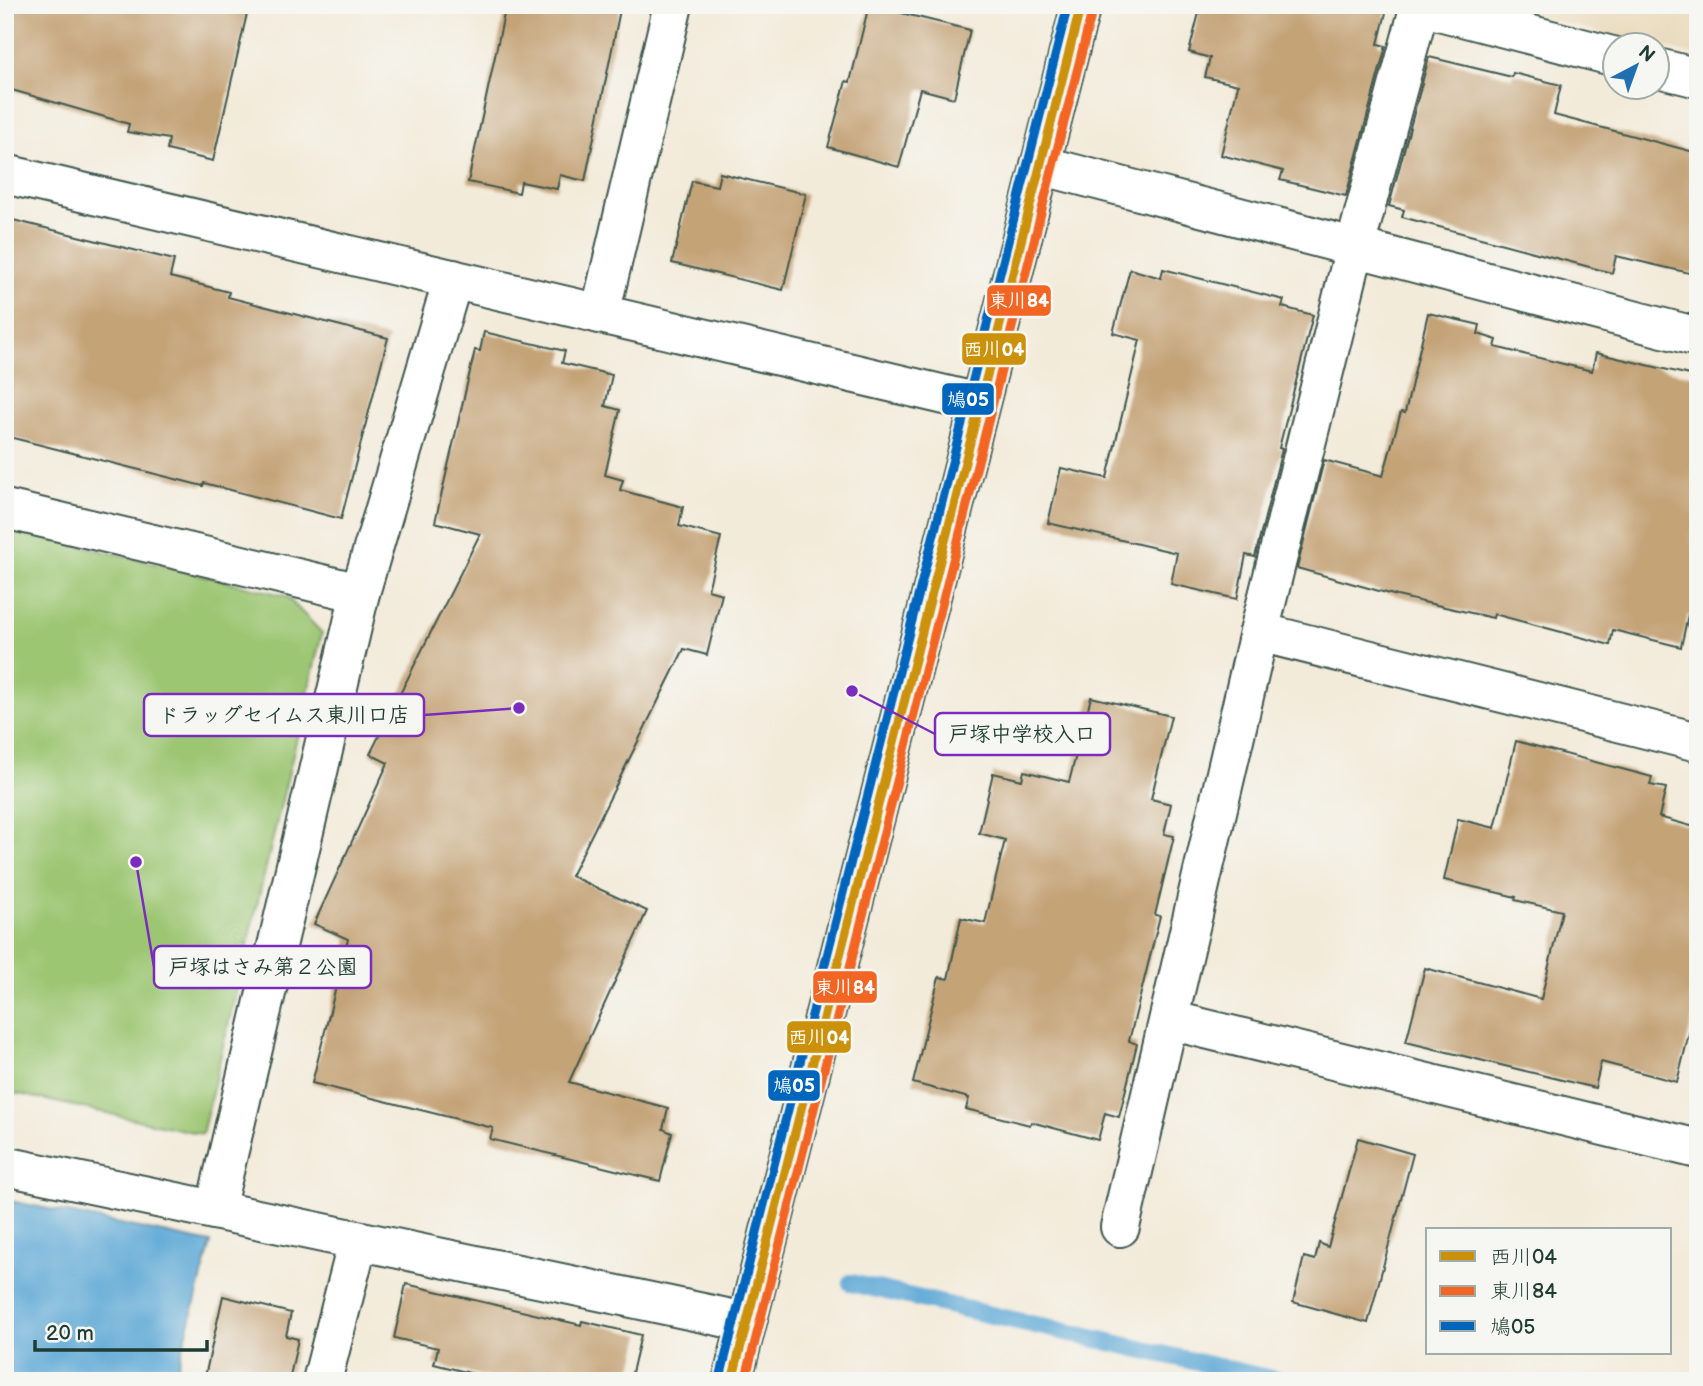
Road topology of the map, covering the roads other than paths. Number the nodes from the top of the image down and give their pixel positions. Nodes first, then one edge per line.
1 (673, 5) edge
2 (1081, 5) edge
3 (1420, 6) edge
4 (1602, 54) edge
5 (1672, 72) edge
6 (1698, 78) edge
7 (1040, 165) junction
8 (5, 174) edge
9 (1355, 247) junction
10 (453, 279) junction
11 (600, 314) junction
12 (1698, 337) edge
13 (979, 402) junction
14 (5, 509) edge
15 (360, 593) junction
16 (1259, 632) junction
17 (1698, 742) edge
18 (1169, 1020) junction
19 (1698, 1149) edge
20 (5, 1166) edge
21 (215, 1210) junction
22 (1120, 1227) dead end
23 (358, 1241) junction
24 (746, 1322) junction
25 (322, 1381) edge
26 (732, 1381) edge

1 - 11 street
2 - 7 street
3 - 4 street
3 - 9 street
5 - 6 street
7 - 9 street
7 - 13 street
8 - 10 street
9 - 12 street
9 - 16 street
10 - 11 street
10 - 15 street
11 - 13 street
13 - 24 street
14 - 15 street
15 - 21 street
16 - 17 street
16 - 18 street
18 - 19 street
18 - 22 street
20 - 21 street
21 - 23 street
23 - 24 street
23 - 25 street
24 - 26 street

